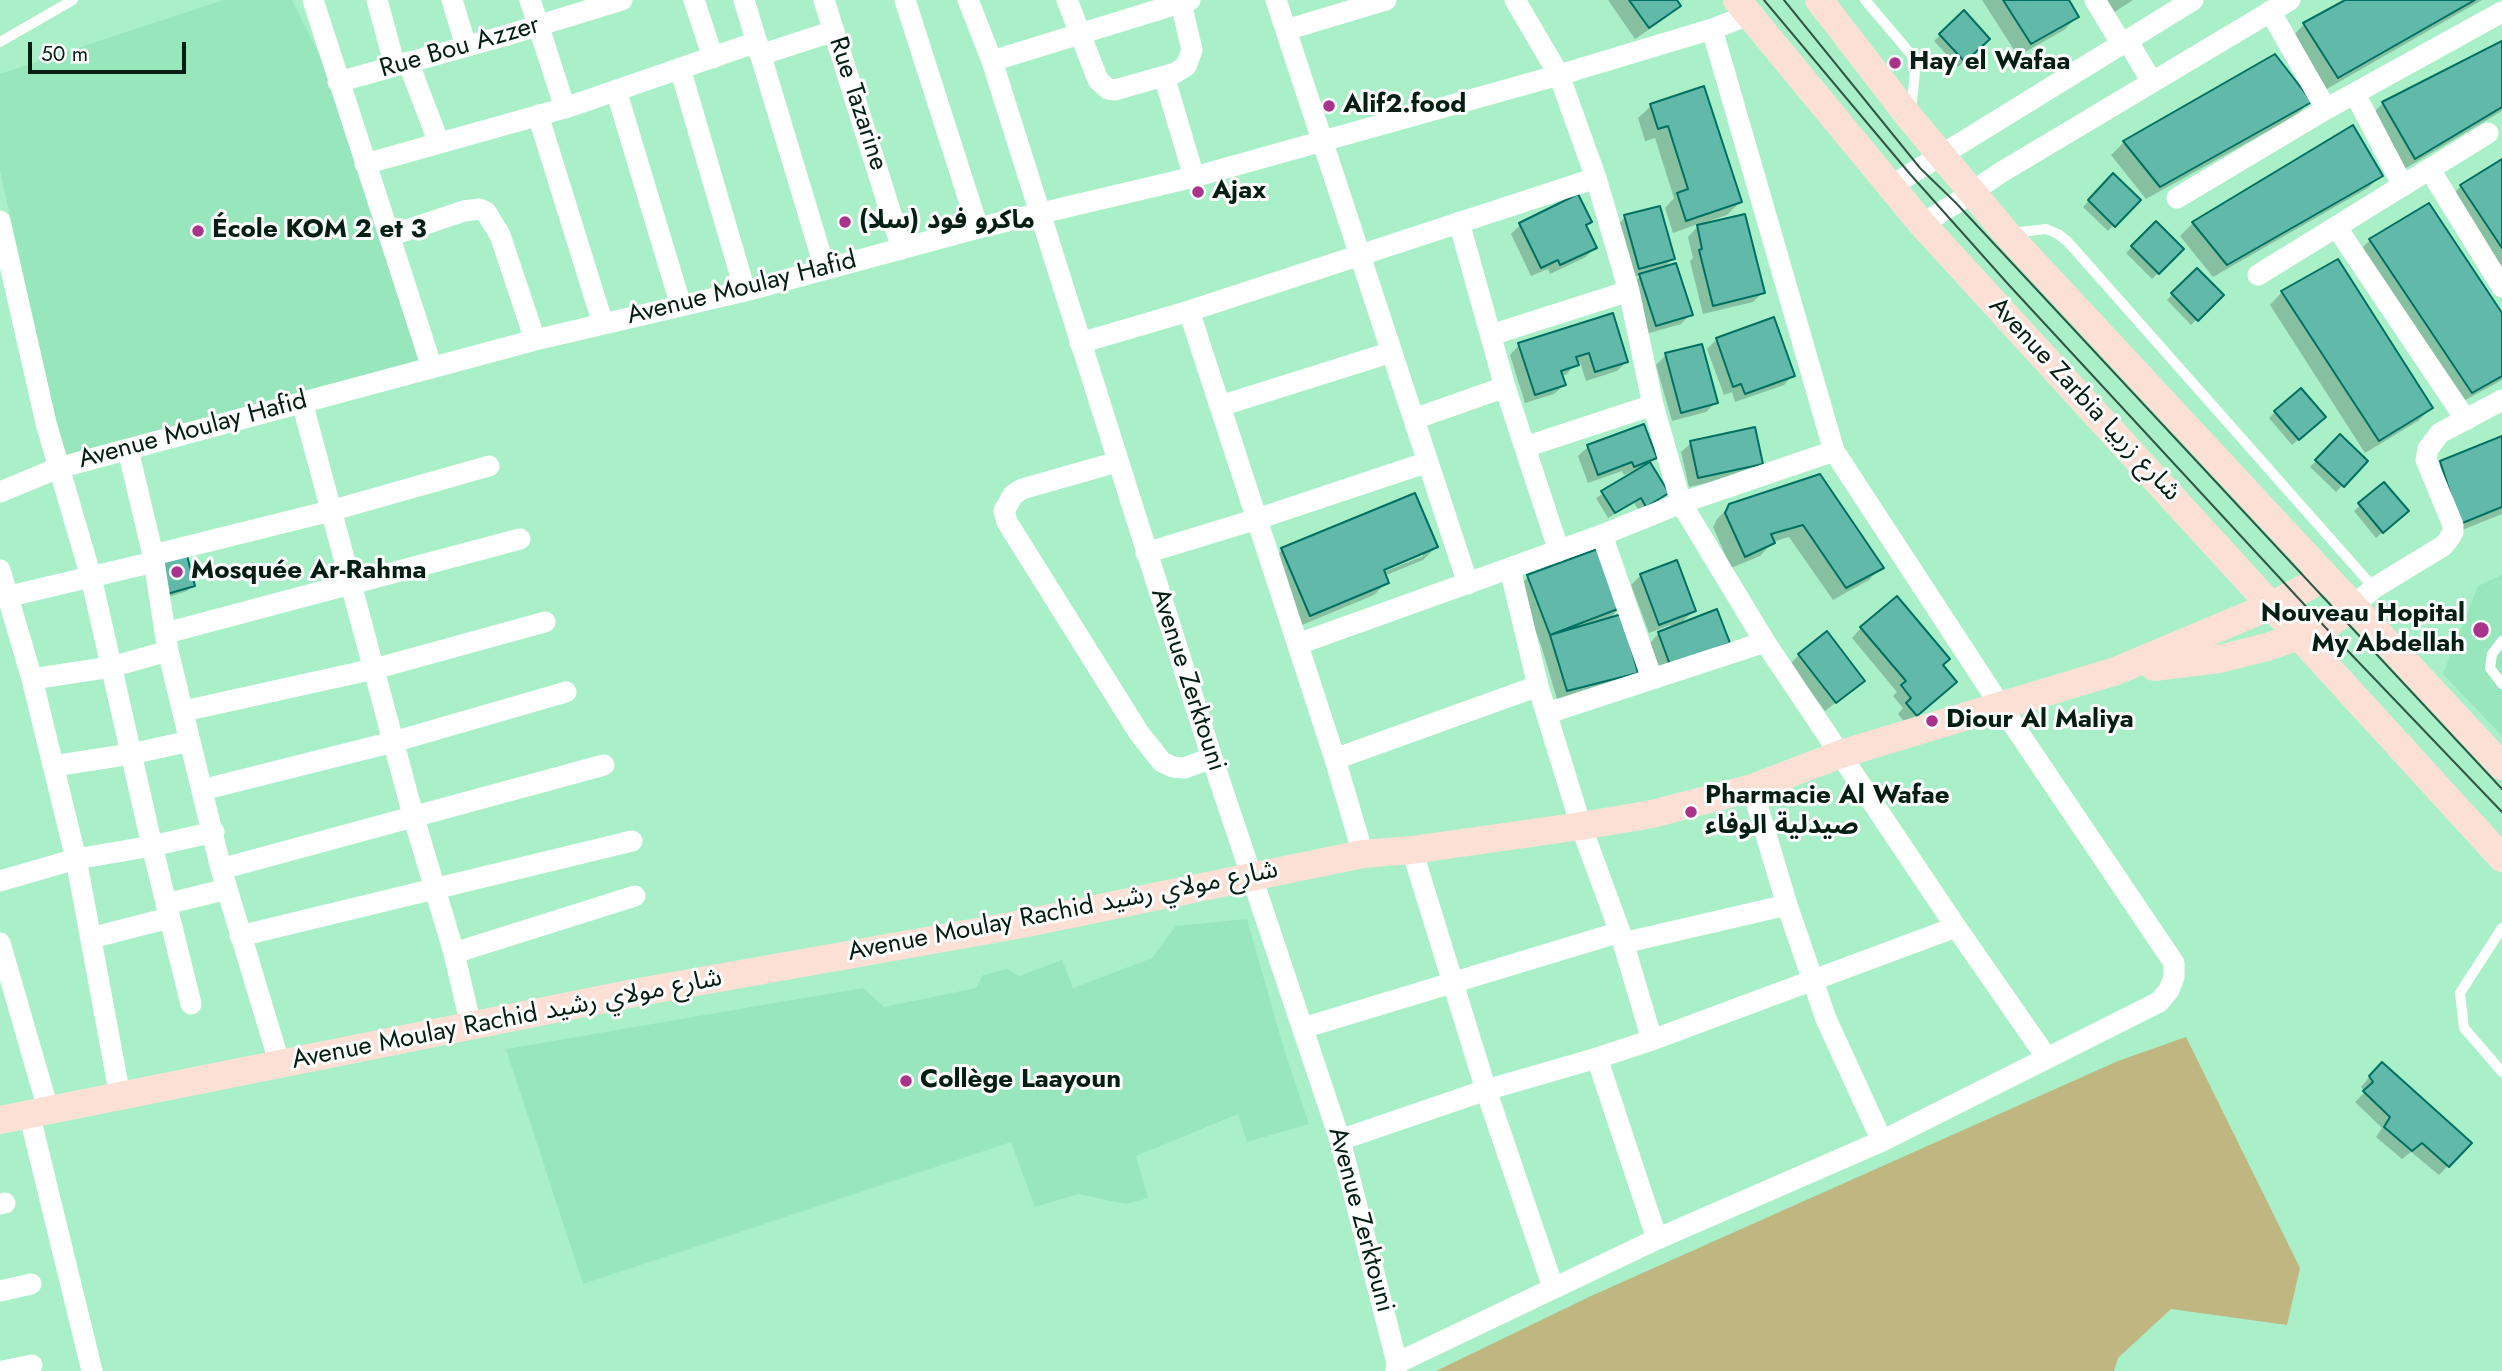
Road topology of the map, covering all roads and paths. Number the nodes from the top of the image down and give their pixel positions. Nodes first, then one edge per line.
1 (73, 0) edge
2 (313, 0) edge
3 (377, 0) edge
4 (452, 0) edge
5 (530, 0) edge
6 (620, 0) edge
7 (694, 0) edge
8 (744, 0) edge
9 (824, 0) edge
10 (905, 0) edge
11 (968, 0) edge
12 (1067, 0) edge
13 (1276, 0) edge
14 (1386, 0) edge
15 (1515, 0) edge
16 (1819, 0) edge
17 (1865, 0) edge
18 (2095, 0) edge
19 (2193, 0) edge
20 (2290, 0) edge
21 (1185, 1) edge
22 (1743, 8) edge
23 (2270, 11) junction
24 (2502, 12) edge
25 (538, 26) junction
26 (1712, 29) junction
27 (1286, 30) junction
28 (834, 31) junction
29 (1079, 34) junction
30 (2124, 41) junction
31 (0, 42) edge
32 (466, 47) junction
33 (759, 49) junction
34 (713, 58) junction
35 (992, 61) junction
36 (402, 64) junction
37 (680, 68) junction
38 (1559, 75) junction
39 (1164, 76) junction
40 (338, 82) junction
41 (2152, 82) junction
42 (616, 90) junction
43 (2355, 94) junction
44 (565, 108) junction
45 (2326, 109) junction
46 (538, 116) junction
47 (1910, 118) junction
48 (2488, 133) dead end
49 (1323, 140) junction
50 (439, 143) junction
51 (1940, 154) junction
52 (365, 164) junction
53 (2430, 170) junction
54 (1194, 177) junction
55 (1596, 178) junction
56 (1891, 186) junction
57 (2403, 186) junction
58 (1972, 192) junction
59 (2177, 198) dead end
60 (1040, 213) junction
61 (1459, 222) junction
62 (1922, 224) junction
63 (1, 227) edge
64 (978, 228) junction
65 (2337, 228) junction
66 (2007, 234) junction
67 (389, 236) junction
68 (902, 248) junction
69 (1360, 255) junction
70 (825, 270) junction
71 (2258, 275) dead end
72 (2502, 287) edge
73 (745, 291) junction
74 (1629, 291) junction
75 (681, 306) junction
76 (1189, 311) junction
77 (603, 324) junction
78 (1491, 335) junction
79 (535, 340) junction
80 (1080, 343) junction
81 (1392, 352) junction
82 (432, 368) junction
83 (1506, 387) junction
84 (2502, 400) edge
85 (302, 402) junction
86 (1653, 405) junction
87 (1220, 407) junction
88 (1414, 419) junction
89 (2466, 420) junction
90 (1525, 447) junction
91 (128, 450) junction
92 (1834, 451) junction
93 (1117, 462) junction
94 (1428, 462) junction
95 (489, 466) dead end
96 (58, 468) junction
97 (0, 492) edge
98 (1681, 503) junction
99 (330, 512) junction
100 (1257, 519) junction
101 (1602, 535) junction
102 (520, 539) dead end
103 (1559, 551) junction
104 (1146, 553) junction
105 (153, 558) junction
106 (1510, 569) junction
107 (0, 570) edge
108 (2324, 575) junction
109 (91, 577) junction
110 (1468, 584) junction
111 (350, 585) junction
112 (2374, 588) junction
113 (9, 596) junction
114 (2273, 606) junction
115 (2353, 607) junction
116 (545, 622) dead end
117 (2301, 637) junction
118 (2502, 641) edge
119 (167, 642) junction
120 (1765, 642) junction
121 (1297, 644) junction
122 (111, 667) junction
123 (373, 669) junction
124 (2116, 671) junction
125 (32, 679) junction
126 (1652, 679) junction
127 (2502, 684) edge
128 (1538, 686) junction
129 (566, 692) dead end
130 (2000, 705) junction
131 (184, 711) junction
132 (1548, 713) junction
133 (190, 741) junction
134 (393, 742) junction
135 (131, 754) junction
136 (1841, 754) junction
137 (1212, 758) junction
138 (1335, 759) junction
139 (604, 765) dead end
140 (54, 766) junction
141 (2502, 766) edge
142 (1752, 788) junction
143 (202, 790) junction
144 (414, 815) junction
145 (1581, 826) junction
146 (214, 832) junction
147 (632, 841) dead end
148 (152, 846) junction
149 (1412, 850) junction
150 (1363, 854) junction
151 (2502, 858) edge
152 (76, 859) junction
153 (1252, 876) junction
154 (224, 879) junction
155 (0, 881) edge
156 (434, 889) junction
157 (635, 896) dead end
158 (1787, 905) junction
159 (168, 911) junction
160 (1956, 927) junction
161 (2502, 928) edge
162 (240, 936) junction
163 (91, 938) junction
164 (1622, 938) junction
165 (0, 943) edge
166 (454, 953) junction
167 (1812, 979) junction
168 (1453, 983) junction
169 (191, 1004) dead end
170 (471, 1026) junction
171 (1303, 1028) junction
172 (1652, 1040) junction
173 (1597, 1058) junction
174 (2047, 1058) junction
175 (280, 1065) junction
176 (2502, 1072) edge
177 (1486, 1090) junction
178 (120, 1096) junction
179 (39, 1111) junction
180 (0, 1120) edge
181 (1340, 1140) junction
182 (1882, 1141) junction
183 (1657, 1239) junction
184 (31, 1284) dead end
185 (1553, 1287) junction
186 (0, 1291) edge
187 (32, 1365) dead end
188 (1396, 1367) edge
189 (4, 1371) edge
190 (92, 1371) edge

1 - 31 lane
2 - 40 street
3 - 36 street
4 - 32 street
5 - 25 street
6 - 25 street, Rue Bou Azzer
7 - 34 street
8 - 33 street
9 - 28 street, Rue Tazarine
10 - 64 street
11 - 35 street, Avenue Zerktouni
12 - 29 street
13 - 27 street
14 - 27 street
15 - 38 street
16 - 47 street
17 - 47 lane
18 - 30 street
19 - 30 street
20 - 23 street
21 - 29 street
21 - 39 street
22 - 26 street, Avenue Moulay Hafid
22 - 56 street, Avenue Zarbia شارع زربيا
23 - 41 street
23 - 45 street
24 - 43 street
25 - 32 street, Rue Bou Azzer
25 - 44 street
26 - 38 street, Avenue Moulay Hafid
26 - 92 street
27 - 49 street
28 - 33 street
28 - 68 street, Rue Tazarine
29 - 35 street
29 - 39 street
30 - 41 street
30 - 51 street
32 - 36 street, Rue Bou Azzer
33 - 34 street
33 - 70 street
34 - 37 street
35 - 60 street, Avenue Zerktouni
36 - 40 street, Rue Bou Azzer
36 - 50 street
37 - 42 street
37 - 73 street
38 - 49 street, Avenue Moulay Hafid
38 - 55 street
39 - 54 street
40 - 52 street
41 - 58 street
42 - 44 street
42 - 75 street
43 - 45 street
43 - 57 street
44 - 46 street
45 - 59 street
46 - 50 street
46 - 77 street
47 - 51 street
48 - 53 street
49 - 54 street, Avenue Moulay Hafid
49 - 69 street
50 - 52 street
51 - 56 street
51 - 58 street
52 - 67 street
53 - 57 street
53 - 72 street
54 - 60 street, Avenue Moulay Hafid
55 - 61 street
55 - 74 street
56 - 62 street, Avenue Zarbia شارع زربيا
57 - 65 street
58 - 62 street
58 - 66 street
60 - 64 street, Avenue Moulay Hafid
60 - 80 street, Avenue Zerktouni
61 - 69 street
61 - 78 street
62 - 114 street, Avenue Zarbia شارع زربيا
63 - 96 street, Avenue Moulay Hafid
64 - 68 street, Avenue Moulay Hafid
65 - 71 street
65 - 89 street
66 - 108 street
66 - 112 lane
67 - 79 street
67 - 82 street
68 - 70 street, Avenue Moulay Hafid
69 - 76 street
69 - 81 street
70 - 73 street, Avenue Moulay Hafid
73 - 75 street, Avenue Moulay Hafid
74 - 78 street
74 - 86 street
75 - 77 street, Avenue Moulay Hafid
76 - 80 street
76 - 87 street
77 - 79 street, Avenue Moulay Hafid
78 - 83 street
79 - 82 street, Avenue Moulay Hafid
80 - 93 street, Avenue Zerktouni
81 - 87 street
81 - 88 street
82 - 85 street, Avenue Moulay Hafid
83 - 88 street
83 - 90 street
84 - 89 street
85 - 91 street, Avenue Moulay Hafid
85 - 99 street
86 - 90 street
86 - 98 street
87 - 100 street
88 - 94 street
89 - 112 street
90 - 103 street
91 - 96 street, Avenue Moulay Hafid
91 - 105 street
92 - 98 street
92 - 130 street
93 - 104 street, Avenue Zerktouni
93 - 137 street
94 - 100 street
94 - 110 street
95 - 99 street
96 - 97 street
96 - 109 street
98 - 101 street
98 - 120 street
99 - 105 street
99 - 111 street
100 - 104 street
100 - 121 street
101 - 103 street
101 - 126 street
102 - 111 street
103 - 106 street
104 - 137 street, Avenue Zerktouni
105 - 109 street
105 - 119 street
106 - 110 street
106 - 128 street
107 - 113 street
108 - 114 street, Avenue Moulay Rachid شارع مولاي رشيد
108 - 115 street
109 - 113 street
109 - 122 street
110 - 121 street
111 - 119 street
111 - 123 street
112 - 115 street
113 - 125 street
114 - 117 street, Avenue Zarbia شارع زربيا
114 - 124 street, Avenue Moulay Rachid شارع مولاي رشيد
115 - 117 street, Avenue Moulay Rachid شارع مولاي رشيد
115 - 141 street
116 - 123 street
117 - 124 street, Avenue Moulay Rachid شارع مولاي رشيد
117 - 151 street, Avenue Zarbia شارع زربيا
118 - 127 lane
119 - 122 street
119 - 131 street
120 - 126 street
120 - 136 street
121 - 138 street
122 - 125 street
122 - 135 street
123 - 131 street
123 - 134 street
124 - 130 street, Avenue Moulay Rachid شارع مولاي رشيد
125 - 140 street
126 - 132 street
128 - 132 street
128 - 138 street
129 - 134 street
130 - 136 street, Avenue Moulay Rachid شارع مولاي رشيد
130 - 174 street
131 - 133 street
132 - 145 street
133 - 135 street
133 - 143 street
134 - 143 street
134 - 144 street
135 - 140 street
135 - 148 street
136 - 142 street, Avenue Moulay Rachid شارع مولاي رشيد
136 - 160 street
137 - 153 street, Avenue Zerktouni
138 - 150 street
139 - 144 street
140 - 152 street
142 - 145 street, Avenue Moulay Rachid شارع مولاي رشيد
142 - 158 street
143 - 146 street
144 - 154 street
144 - 156 street
145 - 149 street, Avenue Moulay Rachid شارع مولاي رشيد
145 - 164 street
146 - 148 street
146 - 154 street
147 - 156 street
148 - 152 street
148 - 159 street
149 - 150 street, Avenue Moulay Rachid شارع مولاي رشيد
149 - 168 street
150 - 153 street, Avenue Moulay Rachid شارع مولاي رشيد
152 - 155 street
152 - 163 street
153 - 170 street, Avenue Moulay Rachid شارع مولاي رشيد
153 - 171 street, Avenue Zerktouni
154 - 159 street
154 - 162 street
156 - 162 street
156 - 166 street
157 - 166 street
158 - 164 street
158 - 167 street
159 - 163 street
159 - 169 street
160 - 167 street
160 - 174 street
161 - 176 lane
162 - 175 street
163 - 178 street
164 - 168 street
164 - 172 street
165 - 179 street
166 - 170 street
167 - 172 street
167 - 182 street
168 - 171 street
168 - 177 street
170 - 175 street, Avenue Moulay Rachid شارع مولاي رشيد
171 - 181 street, Avenue Zerktouni
172 - 173 street
173 - 177 street
173 - 183 street
174 - 182 street
175 - 178 street, Avenue Moulay Rachid شارع مولاي رشيد
177 - 181 street
177 - 185 street
178 - 179 street, Avenue Moulay Rachid شارع مولاي رشيد
179 - 180 street, Avenue Moulay Rachid شارع مولاي رشيد
179 - 190 street
181 - 188 street, Avenue Zerktouni
182 - 183 street
183 - 185 street
184 - 186 street
185 - 188 street
187 - 189 street

